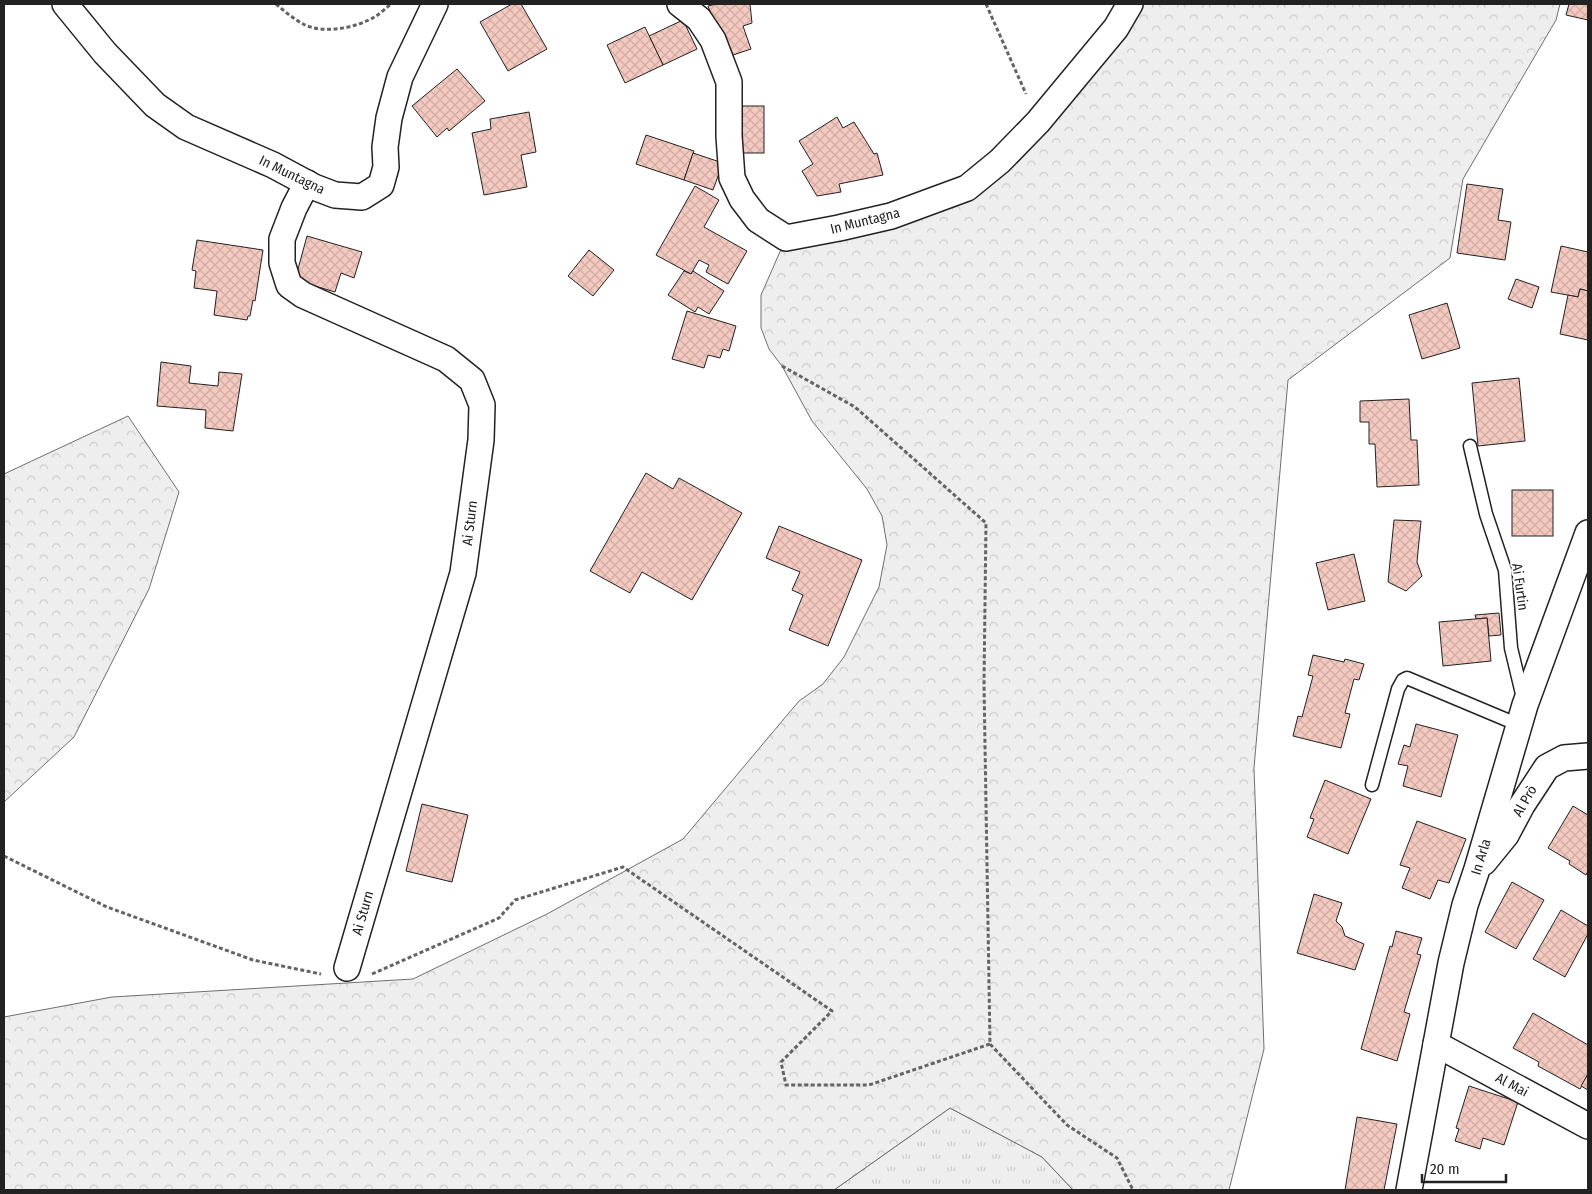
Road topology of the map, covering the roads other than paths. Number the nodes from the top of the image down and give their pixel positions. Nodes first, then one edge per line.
1 (65, 4) edge
2 (435, 4) edge
3 (680, 4) edge
4 (1130, 4) edge
5 (307, 183) junction
6 (1470, 446) dead end
7 (1588, 533) edge
8 (1522, 715) junction
9 (1588, 756) edge
10 (1372, 785) dead end
11 (1478, 869) junction
12 (347, 968) road end
13 (1436, 1044) junction
14 (1588, 1126) edge
15 (1409, 1190) edge

1 - 5 street, In Muntagna
2 - 5 street, In Muntagna
3 - 4 street, In Muntagna
5 - 12 street, Ai Sturn
6 - 8 lane, Ai Furtin
7 - 8 street, In Arla
8 - 10 lane
8 - 11 street, In Arla
9 - 11 street, Al Prò
11 - 13 street, In Arla
13 - 14 street, Al Mai
13 - 15 street, In Arla

